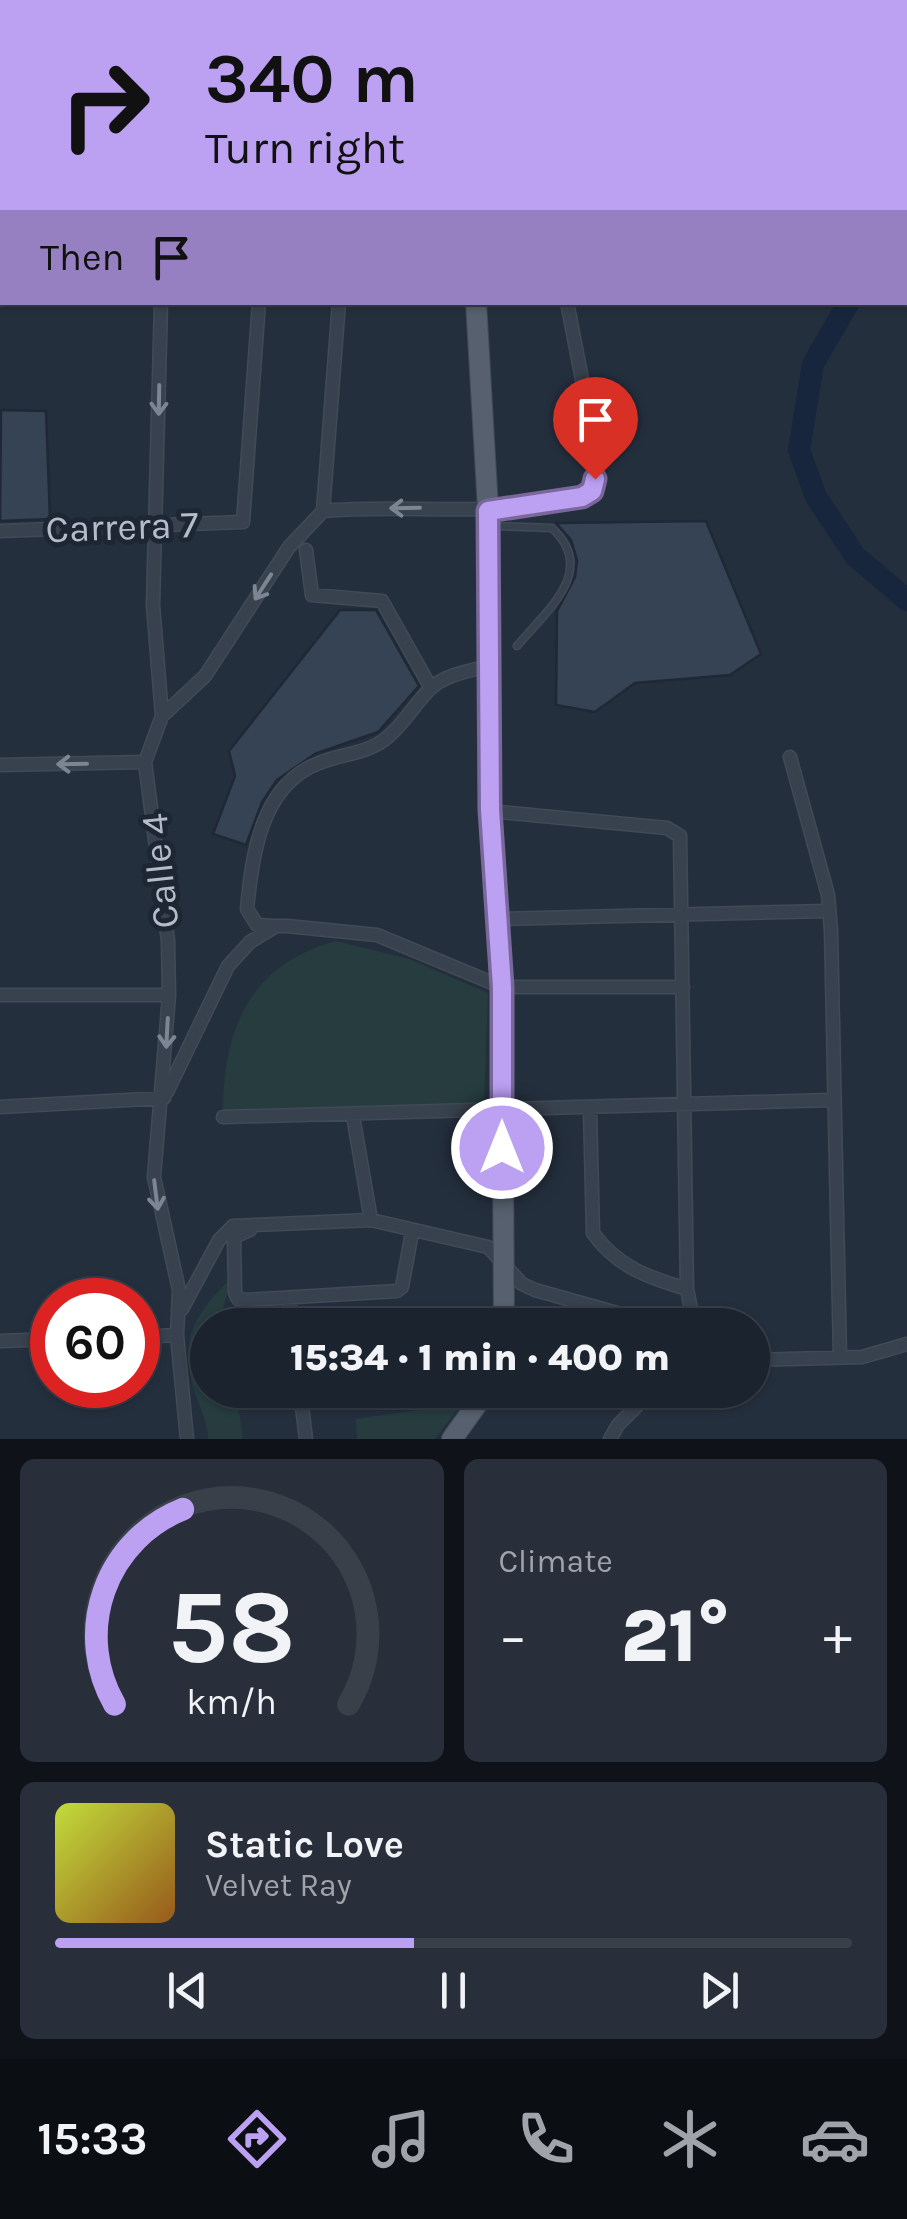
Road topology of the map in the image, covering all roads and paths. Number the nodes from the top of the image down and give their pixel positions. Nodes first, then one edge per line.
1 (161, 305) edge
2 (259, 305) edge
3 (339, 305) edge
4 (476, 305) edge
5 (568, 305) edge
6 (323, 511) junction
7 (488, 519) junction
8 (158, 526) junction
9 (0, 531) edge
10 (306, 550) dead end
11 (518, 646) dead end
12 (489, 666) junction
13 (431, 688) junction
14 (162, 716) junction
15 (790, 756) dead end
16 (145, 762) junction
17 (0, 765) edge
18 (490, 810) junction
19 (827, 911) junction
20 (682, 915) junction
21 (498, 919) junction
22 (276, 926) junction
23 (502, 987) junction
24 (683, 987) junction
25 (0, 995) edge
26 (169, 995) junction
27 (164, 1098) junction
28 (832, 1100) junction
29 (685, 1102) junction
30 (0, 1107) edge
31 (502, 1109) junction
32 (590, 1109) junction
33 (353, 1116) junction
34 (223, 1118) dead end
35 (371, 1220) junction
36 (411, 1235) junction
37 (503, 1266) junction
38 (686, 1289) junction
39 (289, 1298) junction
40 (290, 1308) edge
41 (504, 1308) edge
42 (599, 1308) edge
43 (690, 1308) edge
44 (181, 1311) junction
45 (160, 1335) edge
46 (177, 1335) junction
47 (30, 1340) edge
48 (0, 1341) edge
49 (907, 1344) edge
50 (840, 1358) junction
51 (770, 1360) edge
52 (302, 1408) edge
53 (474, 1408) edge
54 (635, 1408) edge
55 (187, 1439) edge
56 (306, 1439) edge
57 (452, 1439) edge
58 (610, 1439) edge

1 -> 8 street, Calle 4
2 - 8 street, Carrera 7
3 - 6 street
4 - 7 main road
5 - 7 street
7 -> 6 street
6 -> 14 street
7 - 11 lane
7 - 12 main road
8 - 9 street, Carrera 7
8 - 14 street, Calle 4
10 - 13 street
12 - 13 street
12 - 18 main road
13 - 22 street
14 - 16 street, Calle 4
15 - 19 street
16 -> 17 street
16 - 26 street, Calle 4
18 - 20 street
18 - 21 main road
19 - 20 street
19 - 28 street
20 - 21 street
20 - 24 street
21 - 23 main road
22 - 23 street
22 - 27 street
23 - 24 street
23 - 31 main road
24 - 29 street
25 - 26 street
26 -> 27 street, Calle 4
27 - 30 street
27 -> 44 street, Calle 4
28 - 29 street
28 - 50 street
29 - 32 street
29 - 38 street
31 - 32 street
31 - 33 street
31 - 37 main road
32 - 38 street
33 - 34 street
33 - 35 street
35 - 36 street
35 - 44 street
36 - 37 street
36 - 39 street
36 - 39 street
37 - 41 main road
37 - 42 street
38 - 43 street
39 - 40 street
44 - 46 street, Calle 4
45 - 46 street
46 - 55 street, Calle 4
47 - 48 street
49 - 50 street
50 - 51 street
52 - 56 street
53 - 57 main road
54 - 58 street

